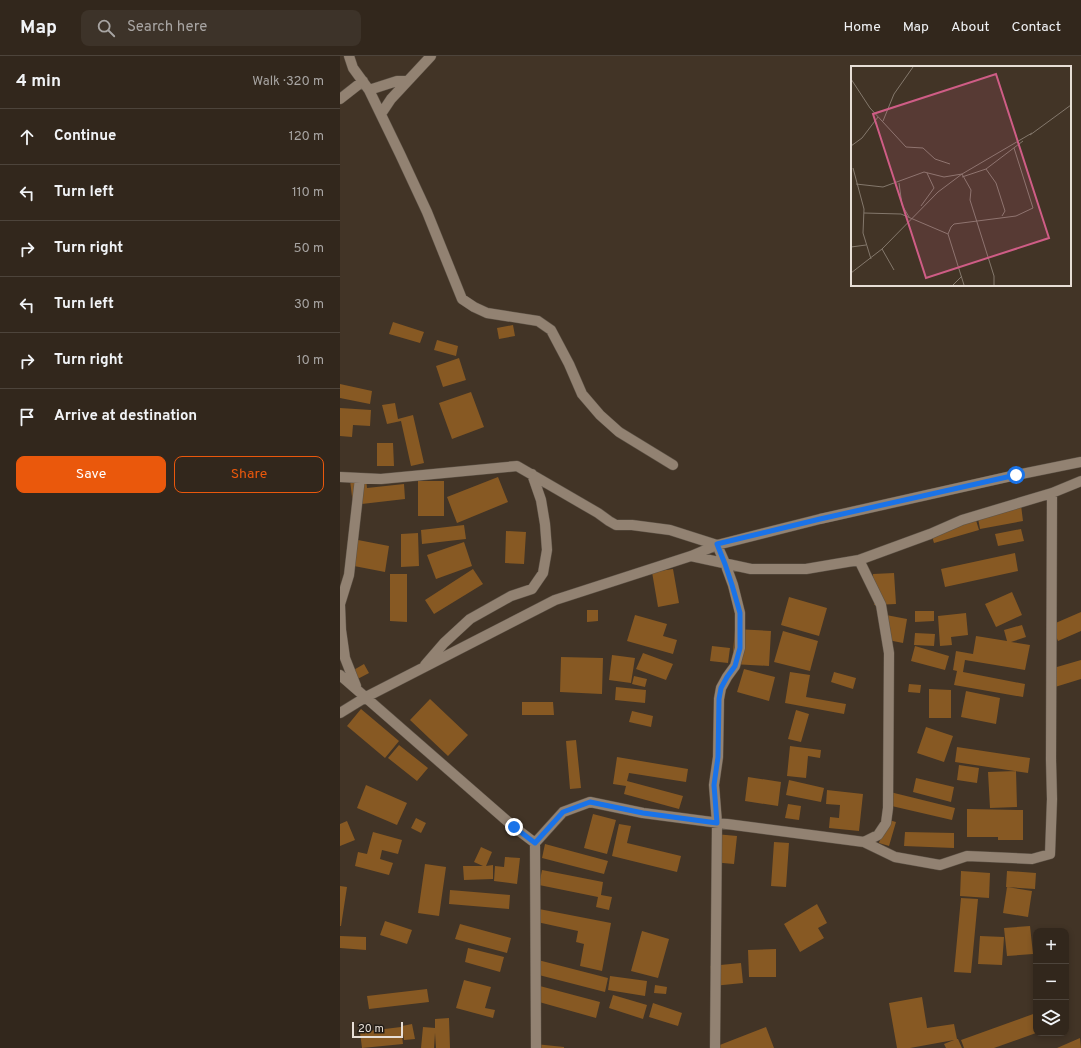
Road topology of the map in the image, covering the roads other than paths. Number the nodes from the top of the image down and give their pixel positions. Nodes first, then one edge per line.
1 (349, 56) edge
2 (431, 56) edge
3 (363, 81) junction
4 (407, 81) junction
5 (370, 90) junction
6 (340, 99) edge
7 (380, 114) junction
8 (1081, 462) edge
9 (673, 465) dead end
10 (532, 474) junction
11 (340, 477) edge
12 (360, 478) junction
13 (1081, 481) edge
14 (1052, 493) junction
15 (717, 544) junction
16 (691, 556) junction
17 (859, 560) junction
18 (725, 564) junction
19 (340, 604) edge
20 (422, 669) junction
21 (340, 675) edge
22 (356, 688) junction
23 (366, 697) junction
24 (340, 713) edge
25 (717, 823) junction
26 (864, 842) junction
27 (535, 843) junction
28 (536, 1048) edge
29 (715, 1048) edge

1 - 3 street
2 - 4 street
3 - 5 street
3 - 6 street
4 - 5 street
4 - 7 street
5 - 7 street
7 - 9 street
8 - 15 street
10 - 12 street
10 - 15 street
10 - 20 street
11 - 12 street
12 - 19 street
13 - 14 street
14 - 17 street
14 - 26 street
15 - 16 street
15 - 18 street
16 - 18 street
16 - 20 street
17 - 18 street
17 - 26 street
18 - 25 street
19 - 22 street
20 - 23 street
21 - 22 street
22 - 23 street
23 - 24 street
23 - 27 street
25 - 26 street
25 - 27 street
25 - 29 street
27 - 28 street

